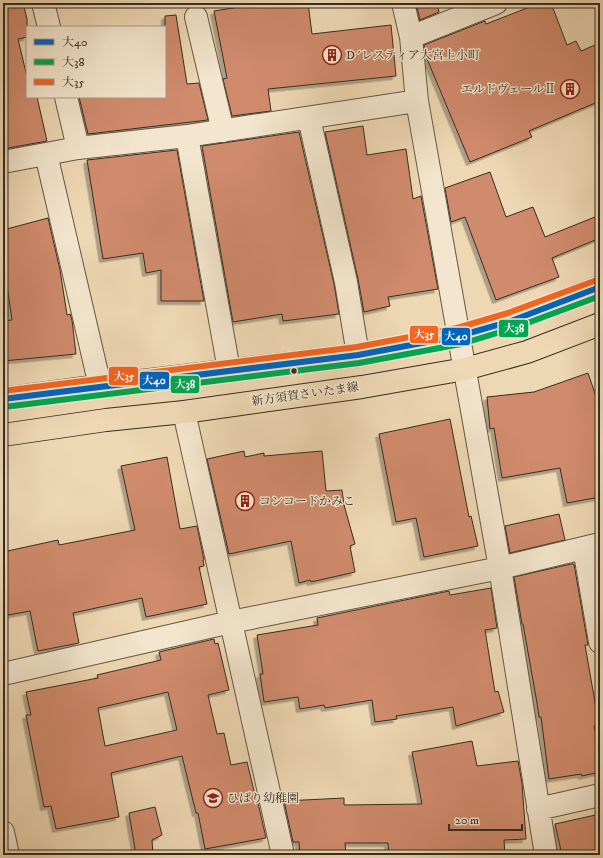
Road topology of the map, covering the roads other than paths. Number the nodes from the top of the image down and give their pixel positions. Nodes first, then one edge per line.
1 (43, 3) edge
2 (403, 3) edge
3 (496, 3) edge
4 (196, 17) dead end
5 (49, 26) edge
6 (410, 37) junction
7 (66, 98) edge
8 (418, 101) junction
9 (309, 118) junction
10 (222, 131) junction
11 (187, 136) junction
12 (78, 148) junction
13 (46, 154) junction
14 (3, 162) edge
15 (600, 287) edge
16 (600, 324) edge
17 (459, 336) junction
18 (358, 355) junction
19 (465, 369) junction
20 (229, 370) junction
21 (100, 386) junction
22 (3, 399) edge
23 (184, 412) junction
24 (3, 435) edge
25 (592, 546) edge
26 (500, 568) junction
27 (231, 622) junction
28 (600, 642) edge
29 (3, 674) edge
30 (600, 795) edge
31 (538, 809) junction
32 (3, 832) edge
33 (8, 855) edge
34 (283, 855) edge
35 (546, 855) edge

1 - 5 street
2 - 6 street
3 - 6 street
4 - 10 street
6 - 8 street
7 - 12 street
8 - 9 street
8 - 17 street
9 - 10 street
9 - 18 street
10 - 11 street
11 - 12 street
11 - 20 street
12 - 13 street
13 - 14 street
13 - 21 street
15 - 17 main road
16 - 19 main road, 新方須賀さいたま線
17 - 18 main road
17 - 19 street
18 - 20 main road
19 - 23 main road, 新方須賀さいたま線
19 - 26 street
20 - 21 main road
21 - 22 main road
23 - 24 main road, 新方須賀さいたま線
23 - 27 street
25 - 26 street
25 - 28 street
26 - 27 street
26 - 31 street
27 - 29 street
27 - 34 street
30 - 31 street
31 - 35 street
32 - 33 street

